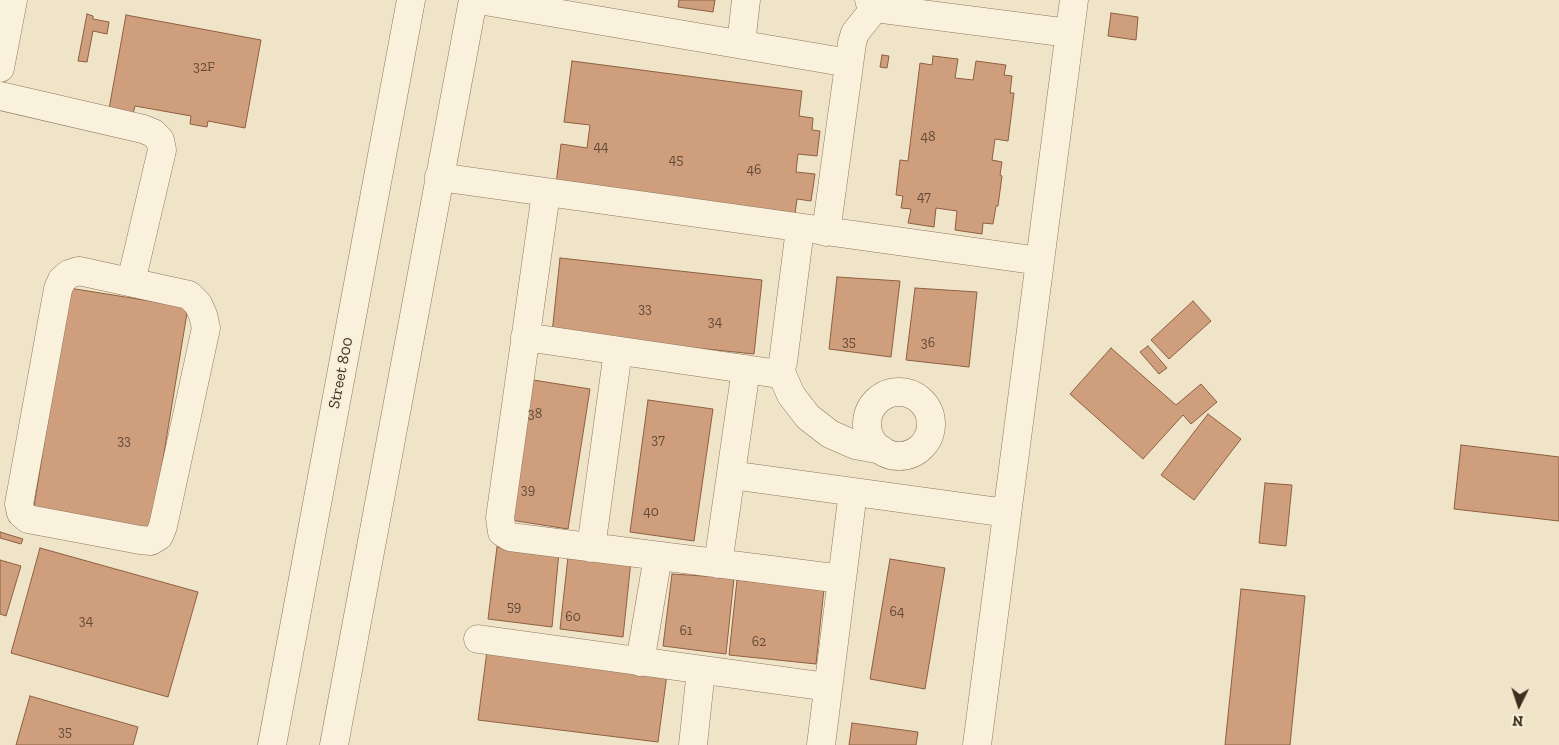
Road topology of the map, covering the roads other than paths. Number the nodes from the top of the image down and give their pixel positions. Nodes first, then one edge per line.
1 (13, 0) edge
2 (411, 0) edge
3 (473, 0) edge
4 (479, 0) edge
5 (746, 0) edge
6 (1074, 0) edge
7 (872, 4) edge
8 (1069, 33) junction
9 (741, 44) junction
10 (849, 63) junction
11 (0, 68) edge
12 (0, 96) edge
13 (439, 178) junction
14 (546, 192) junction
15 (813, 230) junction
16 (1040, 261) junction
17 (131, 282) junction
18 (526, 337) junction
19 (618, 351) junction
20 (746, 369) junction
21 (780, 370) junction
22 (731, 475) junction
23 (853, 492) junction
24 (886, 496) junction
25 (1007, 513) junction
26 (591, 548) junction
27 (658, 556) junction
28 (718, 564) junction
29 (842, 579) junction
30 (478, 639) dead end
31 (640, 662) junction
32 (701, 670) junction
33 (828, 687) junction
34 (272, 745) edge
35 (334, 745) edge
36 (693, 745) edge
37 (821, 745) edge
38 (977, 745) edge

1 - 11 street
2 - 34 street, Street 800
3 - 13 street
4 - 9 street
5 - 9 street
6 - 8 street
7 - 8 street
7 - 10 street
8 - 16 street
9 - 10 street
10 - 15 street
12 - 17 street
13 - 14 street
13 - 35 street
14 - 15 street
14 - 18 street
15 - 16 street
15 - 21 street
16 - 25 street
17 - 17 street
18 - 19 street
18 - 26 street
19 - 20 street
19 - 26 street
20 - 21 street
20 - 22 street
21 - 24 street
22 - 23 street
22 - 28 street
23 - 24 street
23 - 29 street
24 - 25 street
25 - 38 street
26 - 27 street
27 - 28 street
27 - 31 street
28 - 29 street
29 - 33 street
30 - 31 street
31 - 32 street
32 - 33 street
32 - 36 street
33 - 37 street

